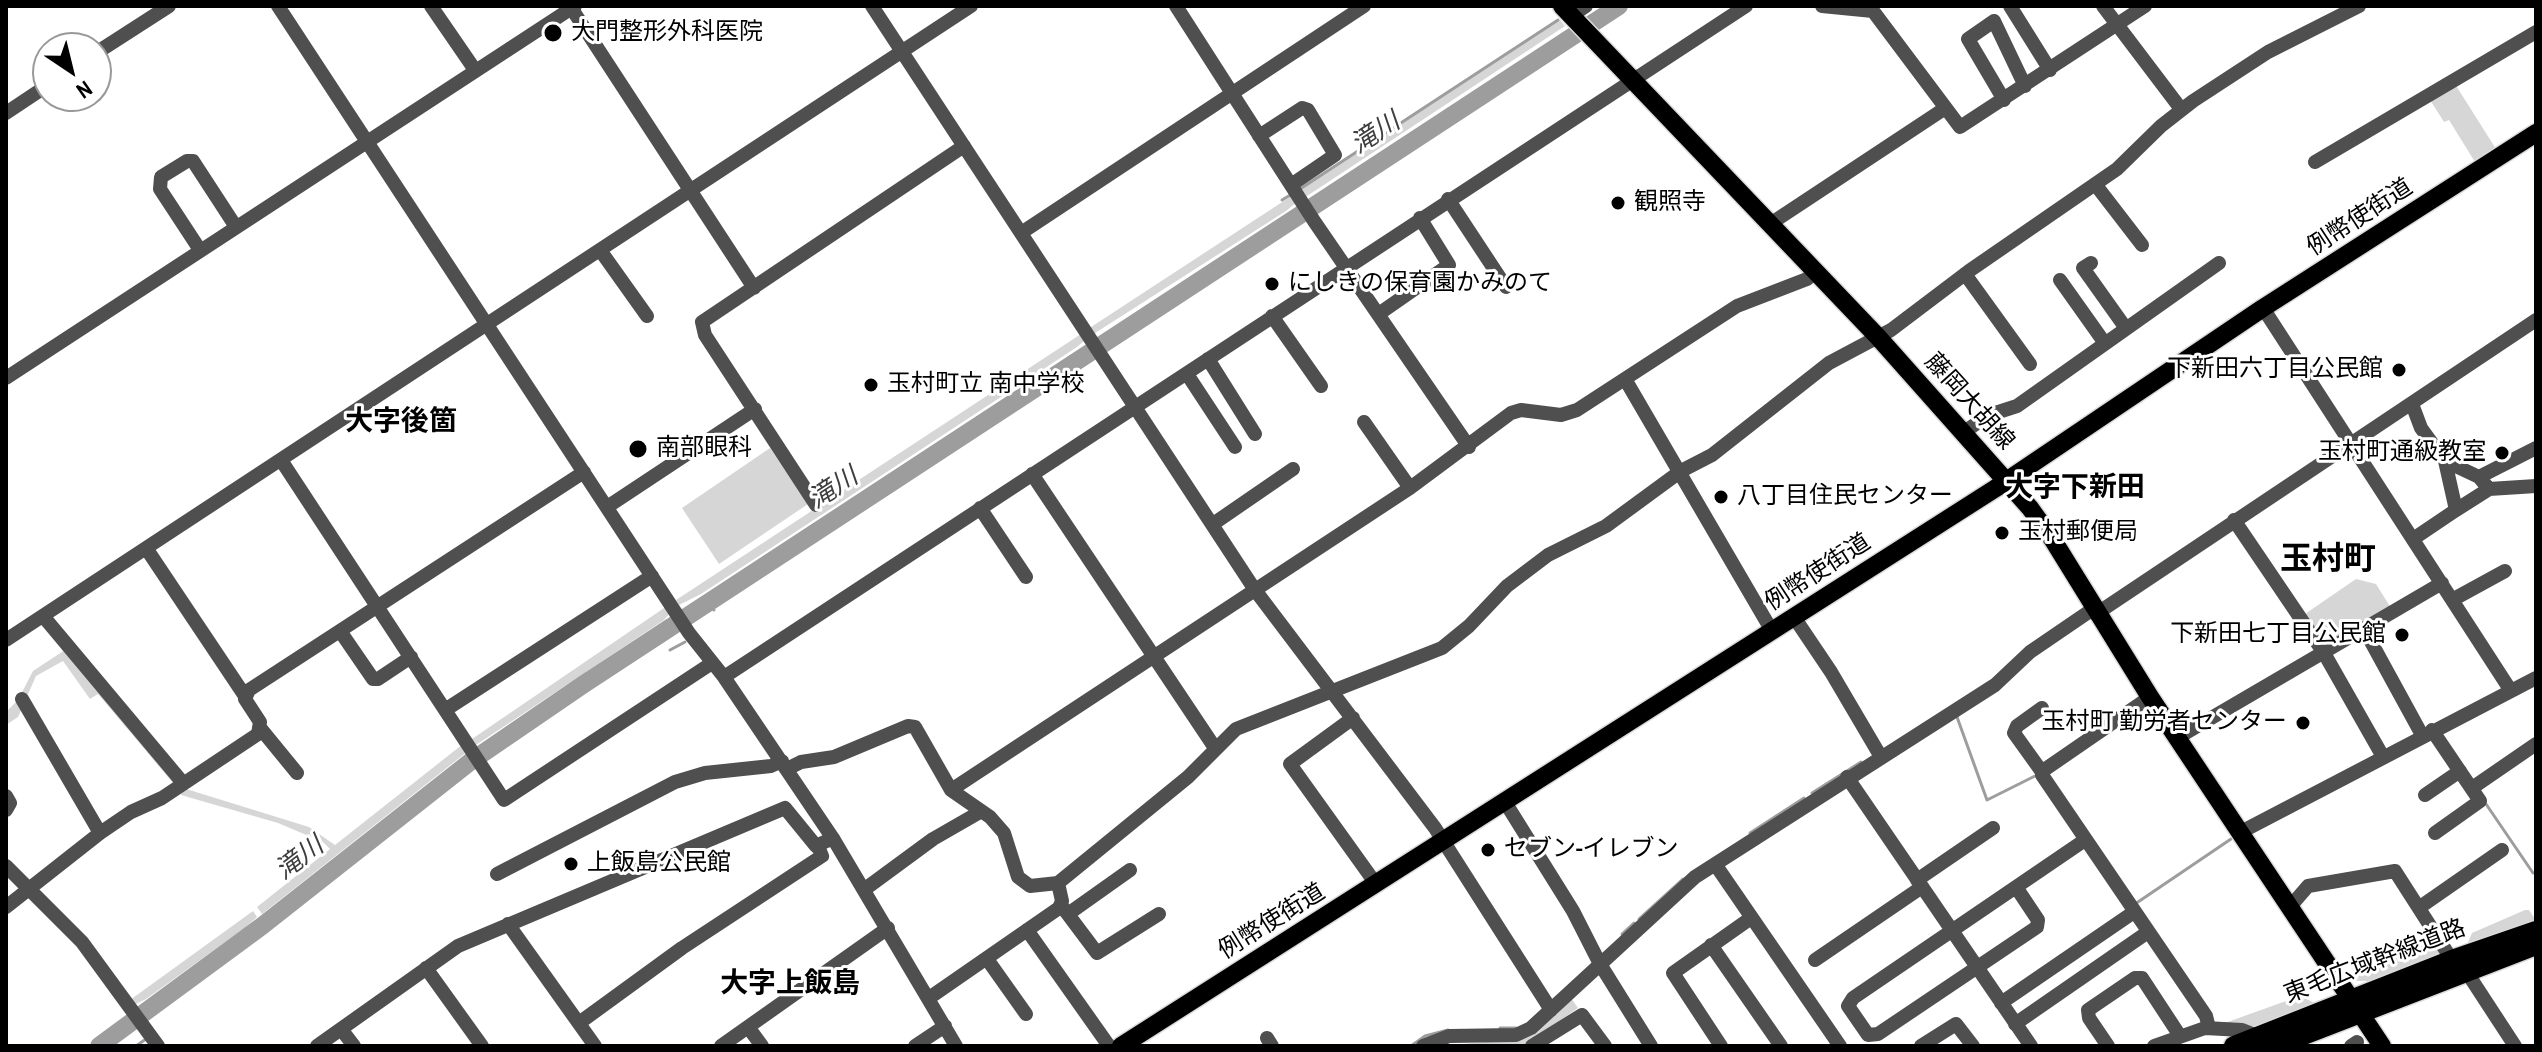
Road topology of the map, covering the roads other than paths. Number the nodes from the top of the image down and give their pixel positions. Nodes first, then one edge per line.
1 (169, 6) edge
2 (278, 6) edge
3 (431, 6) edge
4 (872, 6) edge
5 (971, 6) edge
6 (1176, 6) edge
7 (1364, 6) edge
8 (1746, 6) edge
9 (1822, 6) edge
10 (2010, 6) edge
11 (2103, 6) edge
12 (2145, 6) edge
13 (2359, 6) edge
14 (572, 7) edge
15 (1573, 12) edge
16 (2118, 25) junction
17 (2536, 32) edge
18 (112, 43) edge
19 (902, 52) junction
20 (475, 70) junction
21 (2050, 70) junction
22 (1632, 80) junction
23 (2025, 86) junction
24 (1234, 92) junction
25 (32, 96) edge
26 (2004, 100) junction
27 (1944, 109) junction
28 (2181, 109) junction
29 (6, 113) edge
30 (2536, 133) edge
31 (1259, 136) junction
32 (366, 142) junction
33 (964, 146) junction
34 (2315, 162) dead end
35 (2095, 184) junction
36 (1291, 185) junction
37 (690, 191) junction
38 (1448, 199) junction
39 (1420, 218) junction
40 (1770, 224) junction
41 (236, 227) junction
42 (1021, 233) junction
43 (2142, 245) dead end
44 (200, 250) junction
45 (600, 250) junction
46 (2091, 263) dead end
47 (2219, 263) dead end
48 (1346, 268) junction
49 (1816, 271) junction
50 (1965, 274) junction
51 (2060, 280) dead end
52 (1506, 287) dead end
53 (754, 288) junction
54 (2263, 308) junction
55 (1380, 313) junction
56 (647, 316) dead end
57 (1272, 316) junction
58 (2536, 320) edge
59 (487, 324) junction
60 (2125, 327) junction
61 (1878, 337) junction
62 (2104, 342) junction
63 (1208, 359) junction
64 (2030, 364) dead end
65 (1187, 374) junction
66 (6, 378) edge
67 (1625, 379) junction
68 (1321, 386) dead end
69 (2412, 404) junction
70 (1134, 407) junction
71 (755, 409) junction
72 (1364, 422) dead end
73 (1964, 432) junction
74 (1255, 434) dead end
75 (2352, 445) junction
76 (1235, 447) dead end
77 (1469, 447) junction
78 (2536, 448) edge
79 (281, 460) junction
80 (2445, 461) junction
81 (1293, 469) dead end
82 (1681, 471) junction
83 (584, 472) junction
84 (1032, 474) junction
85 (2479, 477) junction
86 (2006, 480) junction
87 (2536, 486) edge
88 (1410, 488) junction
89 (2489, 489) junction
90 (816, 505) dead end
91 (607, 507) junction
92 (980, 508) junction
93 (2456, 510) junction
94 (2234, 520) junction
95 (1213, 524) junction
96 (2413, 539) junction
97 (146, 548) junction
98 (2505, 571) dead end
99 (652, 576) junction
100 (1026, 577) dead end
101 (2442, 583) junction
102 (1255, 590) junction
103 (2452, 600) junction
104 (377, 606) junction
105 (2095, 612) junction
106 (43, 616) junction
107 (1794, 617) junction
108 (2364, 629) junction
109 (340, 631) junction
110 (1772, 631) junction
111 (6, 640) edge
112 (2324, 653) junction
113 (411, 657) junction
114 (1154, 657) junction
115 (709, 660) junction
116 (724, 677) junction
117 (2536, 678) edge
118 (1333, 690) junction
119 (2511, 691) junction
120 (245, 696) junction
121 (2150, 697) junction
122 (22, 699) dead end
123 (2042, 708) dead end
124 (445, 710) junction
125 (1353, 718) junction
126 (261, 729) junction
127 (2427, 733) junction
128 (2177, 738) junction
129 (2536, 744) edge
130 (1215, 748) junction
131 (2382, 755) junction
132 (1881, 757) junction
133 (784, 765) junction
134 (2460, 771) junction
135 (2042, 772) junction
136 (297, 773) dead end
137 (1847, 777) junction
138 (183, 783) junction
139 (2472, 788) junction
140 (951, 790) junction
141 (2425, 795) dead end
142 (6, 796) edge
143 (1505, 802) junction
144 (6, 810) edge
145 (980, 812) junction
146 (1993, 828) dead end
147 (100, 833) junction
148 (2239, 833) junction
149 (2435, 833) dead end
150 (833, 838) junction
151 (1444, 840) junction
152 (2085, 840) junction
153 (818, 846) junction
154 (2502, 850) dead end
155 (1715, 864) junction
156 (6, 866) edge
157 (1130, 870) dead end
158 (497, 874) dead end
159 (1058, 883) junction
160 (1920, 883) junction
161 (1376, 884) junction
162 (2016, 887) junction
163 (29, 889) junction
164 (865, 889) junction
165 (6, 907) edge
166 (2420, 907) junction
167 (2289, 908) junction
168 (1064, 910) junction
169 (2134, 912) junction
170 (1159, 914) dead end
171 (1751, 918) junction
172 (508, 924) junction
173 (888, 928) junction
174 (1027, 930) junction
175 (1952, 931) junction
176 (2536, 931) edge
177 (2148, 932) junction
178 (1711, 945) junction
179 (2536, 945) edge
180 (987, 959) junction
181 (1815, 960) dead end
182 (1600, 964) junction
183 (2459, 965) junction
184 (426, 968) junction
185 (1977, 968) junction
186 (929, 998) junction
187 (2001, 1003) junction
188 (2354, 1006) junction
189 (1551, 1010) junction
190 (1026, 1014) dead end
191 (579, 1023) junction
192 (2015, 1024) junction
193 (945, 1026) junction
194 (748, 1027) junction
195 (2209, 1028) junction
196 (341, 1029) junction
197 (2180, 1036) junction
198 (2276, 1042) edge
199 (158, 1046) edge
200 (317, 1046) edge
201 (354, 1046) edge
202 (482, 1046) edge
203 (595, 1046) edge
204 (721, 1046) edge
205 (762, 1046) edge
206 (915, 1046) edge
207 (956, 1046) edge
208 (1109, 1046) edge
209 (1121, 1046) edge
210 (1423, 1046) edge
211 (1532, 1046) edge
212 (1605, 1046) edge
213 (1651, 1046) edge
214 (1721, 1046) edge
215 (1781, 1046) edge
216 (1840, 1046) edge
217 (1921, 1046) edge
218 (1973, 1046) edge
219 (2031, 1046) edge
220 (2108, 1046) edge
221 (2154, 1046) edge
222 (2234, 1046) edge
223 (2382, 1046) edge
224 (2515, 1046) edge

1 - 18 street
2 - 32 street
3 - 20 street
4 - 19 street
5 - 19 street
6 - 24 street
7 - 24 street
8 - 22 street
9 - 27 street
10 - 21 street
11 - 16 street
12 - 16 street
13 - 28 street
14 - 20 street
14 - 37 street
15 - 22 main road, 藤岡大胡線
16 - 21 street
16 - 28 street
17 - 34 street
19 - 33 street
19 - 37 street
20 - 32 street
21 - 23 street
22 - 38 street
22 - 40 main road, 藤岡大胡線
23 - 26 street
23 - 26 street
24 - 31 street
24 - 42 street
25 - 29 street
26 - 27 street
27 - 40 street
28 - 35 street
30 - 54 main road, 例幣使街道
31 - 36 street
31 - 36 street
32 - 41 street
32 - 59 street
33 - 42 street
33 - 53 street
35 - 43 street
35 - 50 street
36 - 48 street
37 - 45 street
37 - 53 street
38 - 39 street
38 - 52 street
39 - 48 street
39 - 55 street
40 - 49 main road, 藤岡大胡線
41 - 44 street
41 - 44 street
42 - 70 street
44 - 66 street
45 - 56 street
45 - 59 street
46 - 60 street
47 - 60 street
48 - 55 street
48 - 57 street
49 - 61 main road, 藤岡大胡線
49 - 67 street
50 - 61 street
50 - 64 street
51 - 62 street
53 - 71 street
54 - 75 street
54 - 86 main road, 例幣使街道
55 - 77 street
57 - 63 street
57 - 68 street
58 - 69 street
59 - 79 street
59 - 83 street
60 - 62 street
61 - 73 main road, 藤岡大胡線
61 - 82 street
62 - 73 street
63 - 65 street
63 - 74 street
65 - 70 street
65 - 76 street
67 - 77 street
67 - 82 street
69 - 75 street
69 - 80 street
70 - 84 street
70 - 95 street
71 - 90 street
71 - 91 street
72 - 88 street
73 - 86 main road, 藤岡大胡線
75 - 94 street
75 - 96 street
77 - 88 street
78 - 85 street
79 - 97 street
79 - 104 street
80 - 85 street
80 - 93 street
81 - 95 street
82 - 110 street
82 - 118 street
83 - 91 street
83 - 104 street
84 - 92 street
84 - 114 street
85 - 89 street
86 - 105 main road, 藤岡大胡線
86 - 107 main road, 例幣使街道
87 - 89 street
88 - 102 street
89 - 93 street
91 - 99 street
92 - 100 street
92 - 116 street
93 - 96 street
94 - 105 street
94 - 112 street
95 - 102 street
96 - 101 street
97 - 106 street
97 - 120 street
98 - 103 street
99 - 115 street
99 - 124 street
101 - 103 street
101 - 108 street
102 - 114 street
102 - 118 street
103 - 119 street
104 - 109 street
104 - 113 street
105 - 121 main road, 藤岡大胡線
105 - 132 street
106 - 111 street
106 - 138 street
107 - 110 main road, 例幣使街道
107 - 132 street
108 - 112 street
108 - 127 street
109 - 113 street
109 - 120 street
110 - 143 main road, 例幣使街道
112 - 128 street
112 - 131 street
113 - 124 street
114 - 130 street
114 - 140 street
115 - 116 street
115 - 124 street
116 - 133 street
117 - 119 street
118 - 125 street
118 - 130 street
119 - 127 street
120 - 126 street
121 - 128 main road, 藤岡大胡線
121 - 135 street
122 - 147 street
123 - 135 street
125 - 151 street
125 - 161 street
126 - 136 street
126 - 138 street
127 - 131 street
127 - 134 street
128 - 148 main road, 藤岡大胡線
129 - 139 street
130 - 159 street
131 - 148 street
132 - 137 street
133 - 140 street
133 - 150 street
133 - 158 street
134 - 139 street
134 - 141 street
135 - 152 street
137 - 155 street
137 - 160 street
138 - 147 street
139 - 149 street
140 - 145 street
142 - 144 street
143 - 151 main road, 例幣使街道
143 - 182 street
145 - 159 street
145 - 164 street
146 - 160 street
147 - 163 street
148 - 167 main road, 藤岡大胡線
150 - 153 street
150 - 164 street
151 - 161 main road, 例幣使街道
151 - 189 street
152 - 162 street
152 - 169 street
153 - 172 street
153 - 191 street
154 - 166 street
155 - 171 street
155 - 182 street
156 - 163 street
157 - 168 street
159 - 168 street
160 - 175 street
160 - 181 street
161 - 209 main road, 例幣使街道
162 - 175 street
162 - 185 street
163 - 165 street
163 - 199 street
164 - 173 street
166 - 167 street
166 - 183 street
167 - 188 main road, 藤岡大胡線
168 - 170 street
168 - 174 street
169 - 177 street
169 - 187 street
171 - 178 street
171 - 216 street
172 - 184 street
172 - 191 street
173 - 186 street
173 - 194 street
174 - 180 street
174 - 208 street
175 - 185 street
175 - 185 street
176 - 183 highway, 東毛広域幹線道路
177 - 192 street
177 - 195 street
178 - 214 street
178 - 215 street
179 - 183 highway, 東毛広域幹線道路
180 - 186 street
180 - 190 street
182 - 189 street
182 - 213 street
183 - 188 highway, 東毛広域幹線道路
183 - 224 street
184 - 196 street
184 - 202 street
185 - 187 street
186 - 193 street
187 - 192 street
188 - 198 highway, 東毛広域幹線道路
188 - 198 highway, 東毛広域幹線道路
188 - 223 main road, 藤岡大胡線
189 - 210 street
191 - 203 street
192 - 219 street
193 - 206 street
193 - 207 street
194 - 204 street
194 - 205 street
195 - 197 street
195 - 198 street
196 - 200 street
196 - 201 street
197 - 220 street
197 - 221 street
198 - 222 highway, 東毛広域幹線道路
211 - 212 street
217 - 218 street

